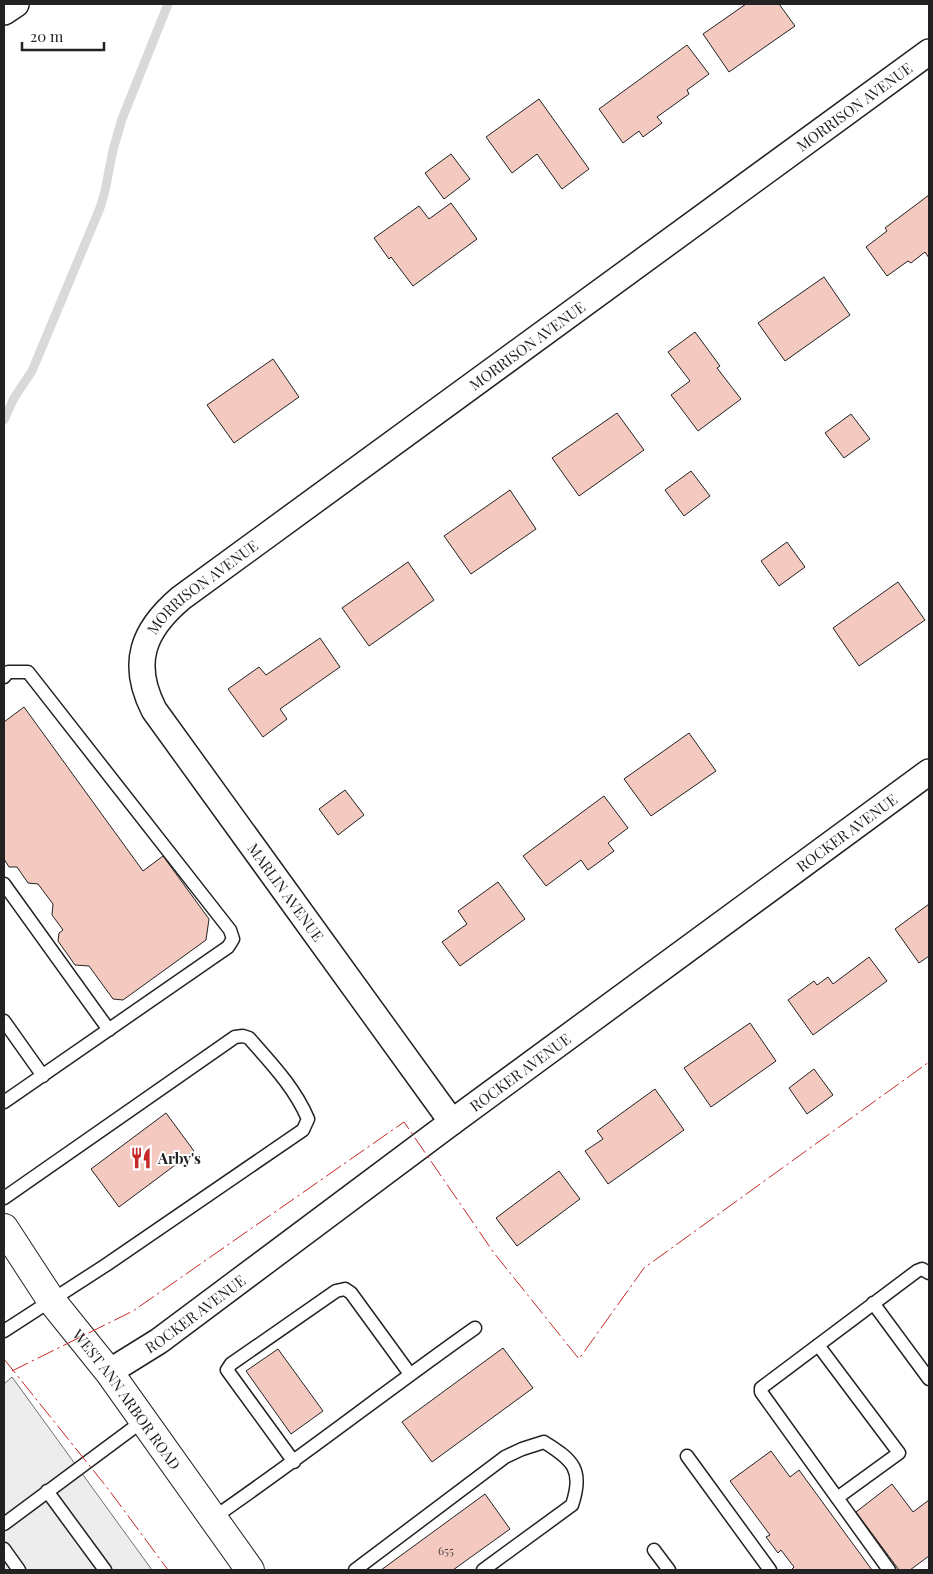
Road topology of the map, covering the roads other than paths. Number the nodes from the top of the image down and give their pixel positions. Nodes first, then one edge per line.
1 (16, 4) edge
2 (4, 12) edge
3 (929, 52) edge
4 (143, 654) joint
5 (4, 677) edge
6 (929, 772) edge
7 (4, 884) edge
8 (4, 1021) edge
9 (109, 1030) junction
10 (42, 1076) junction
11 (4, 1102) edge
12 (452, 1122) junction
13 (4, 1198) edge
14 (4, 1228) edge
15 (929, 1272) edge
16 (51, 1300) junction
17 (873, 1304) junction
18 (474, 1328) dead end
19 (4, 1331) edge
20 (818, 1345) junction
21 (109, 1372) junction
22 (410, 1374) junction
23 (929, 1380) edge
24 (144, 1420) junction
25 (687, 1456) dead end
26 (294, 1462) junction
27 (47, 1491) junction
28 (837, 1498) junction
29 (213, 1518) junction
30 (4, 1524) edge
31 (4, 1549) edge
32 (654, 1550) dead end
33 (19, 1570) edge
34 (104, 1570) edge
35 (250, 1570) edge
36 (354, 1570) edge
37 (483, 1570) edge
38 (669, 1570) edge
39 (770, 1570) edge
40 (889, 1570) edge

1 - 2 street
3 - 4 street, MORRISON AVENUE
4 - 12 street, MARLIN AVENUE
5 - 9 lane
6 - 12 street, ROCKER AVENUE
7 - 9 lane
8 - 10 lane
9 - 10 lane
10 - 11 lane
12 - 21 street, ROCKER AVENUE
13 - 16 lane
14 - 16 main road, WEST ANN ARBOR ROAD
15 - 17 lane
16 - 19 lane
16 - 21 main road, WEST ANN ARBOR ROAD
17 - 20 lane
17 - 23 lane
18 - 22 lane
20 - 28 lane
20 - 28 lane
21 - 24 main road, WEST ANN ARBOR ROAD
22 - 26 lane
22 - 26 lane
24 - 27 lane
24 - 29 main road, WEST ANN ARBOR ROAD
25 - 39 lane
26 - 29 lane
27 - 30 lane
27 - 34 lane
28 - 40 lane
29 - 35 main road, WEST ANN ARBOR ROAD
31 - 33 lane
32 - 38 lane
36 - 37 lane

